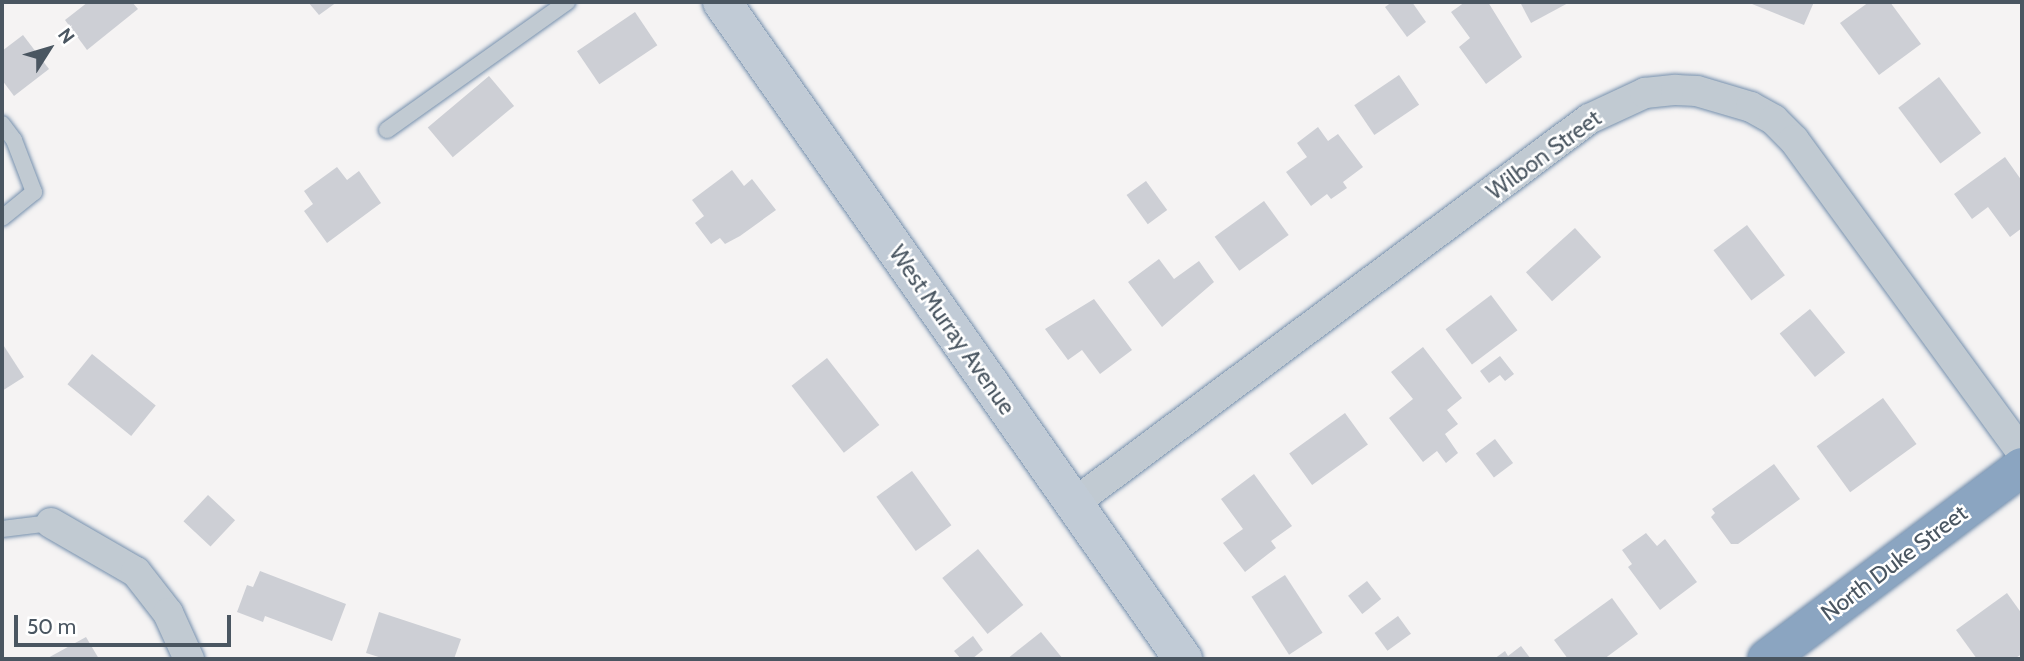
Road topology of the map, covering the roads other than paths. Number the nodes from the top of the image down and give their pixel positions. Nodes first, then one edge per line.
1 (567, 2) edge
2 (722, 2) edge
3 (2, 124) edge
4 (387, 130) dead end
5 (2, 218) edge
6 (2022, 453) edge
7 (2022, 467) edge
8 (1073, 504) junction
9 (51, 523) joint
10 (2, 529) edge
11 (189, 659) edge
12 (1183, 659) edge
13 (1767, 659) edge

1 - 4 lane
2 - 8 street, West Murray Avenue
3 - 5 lane
6 - 8 street, Wilbon Street
7 - 13 highway, North Duke Street
8 - 12 street, West Murray Avenue
9 - 10 lane
9 - 11 street

